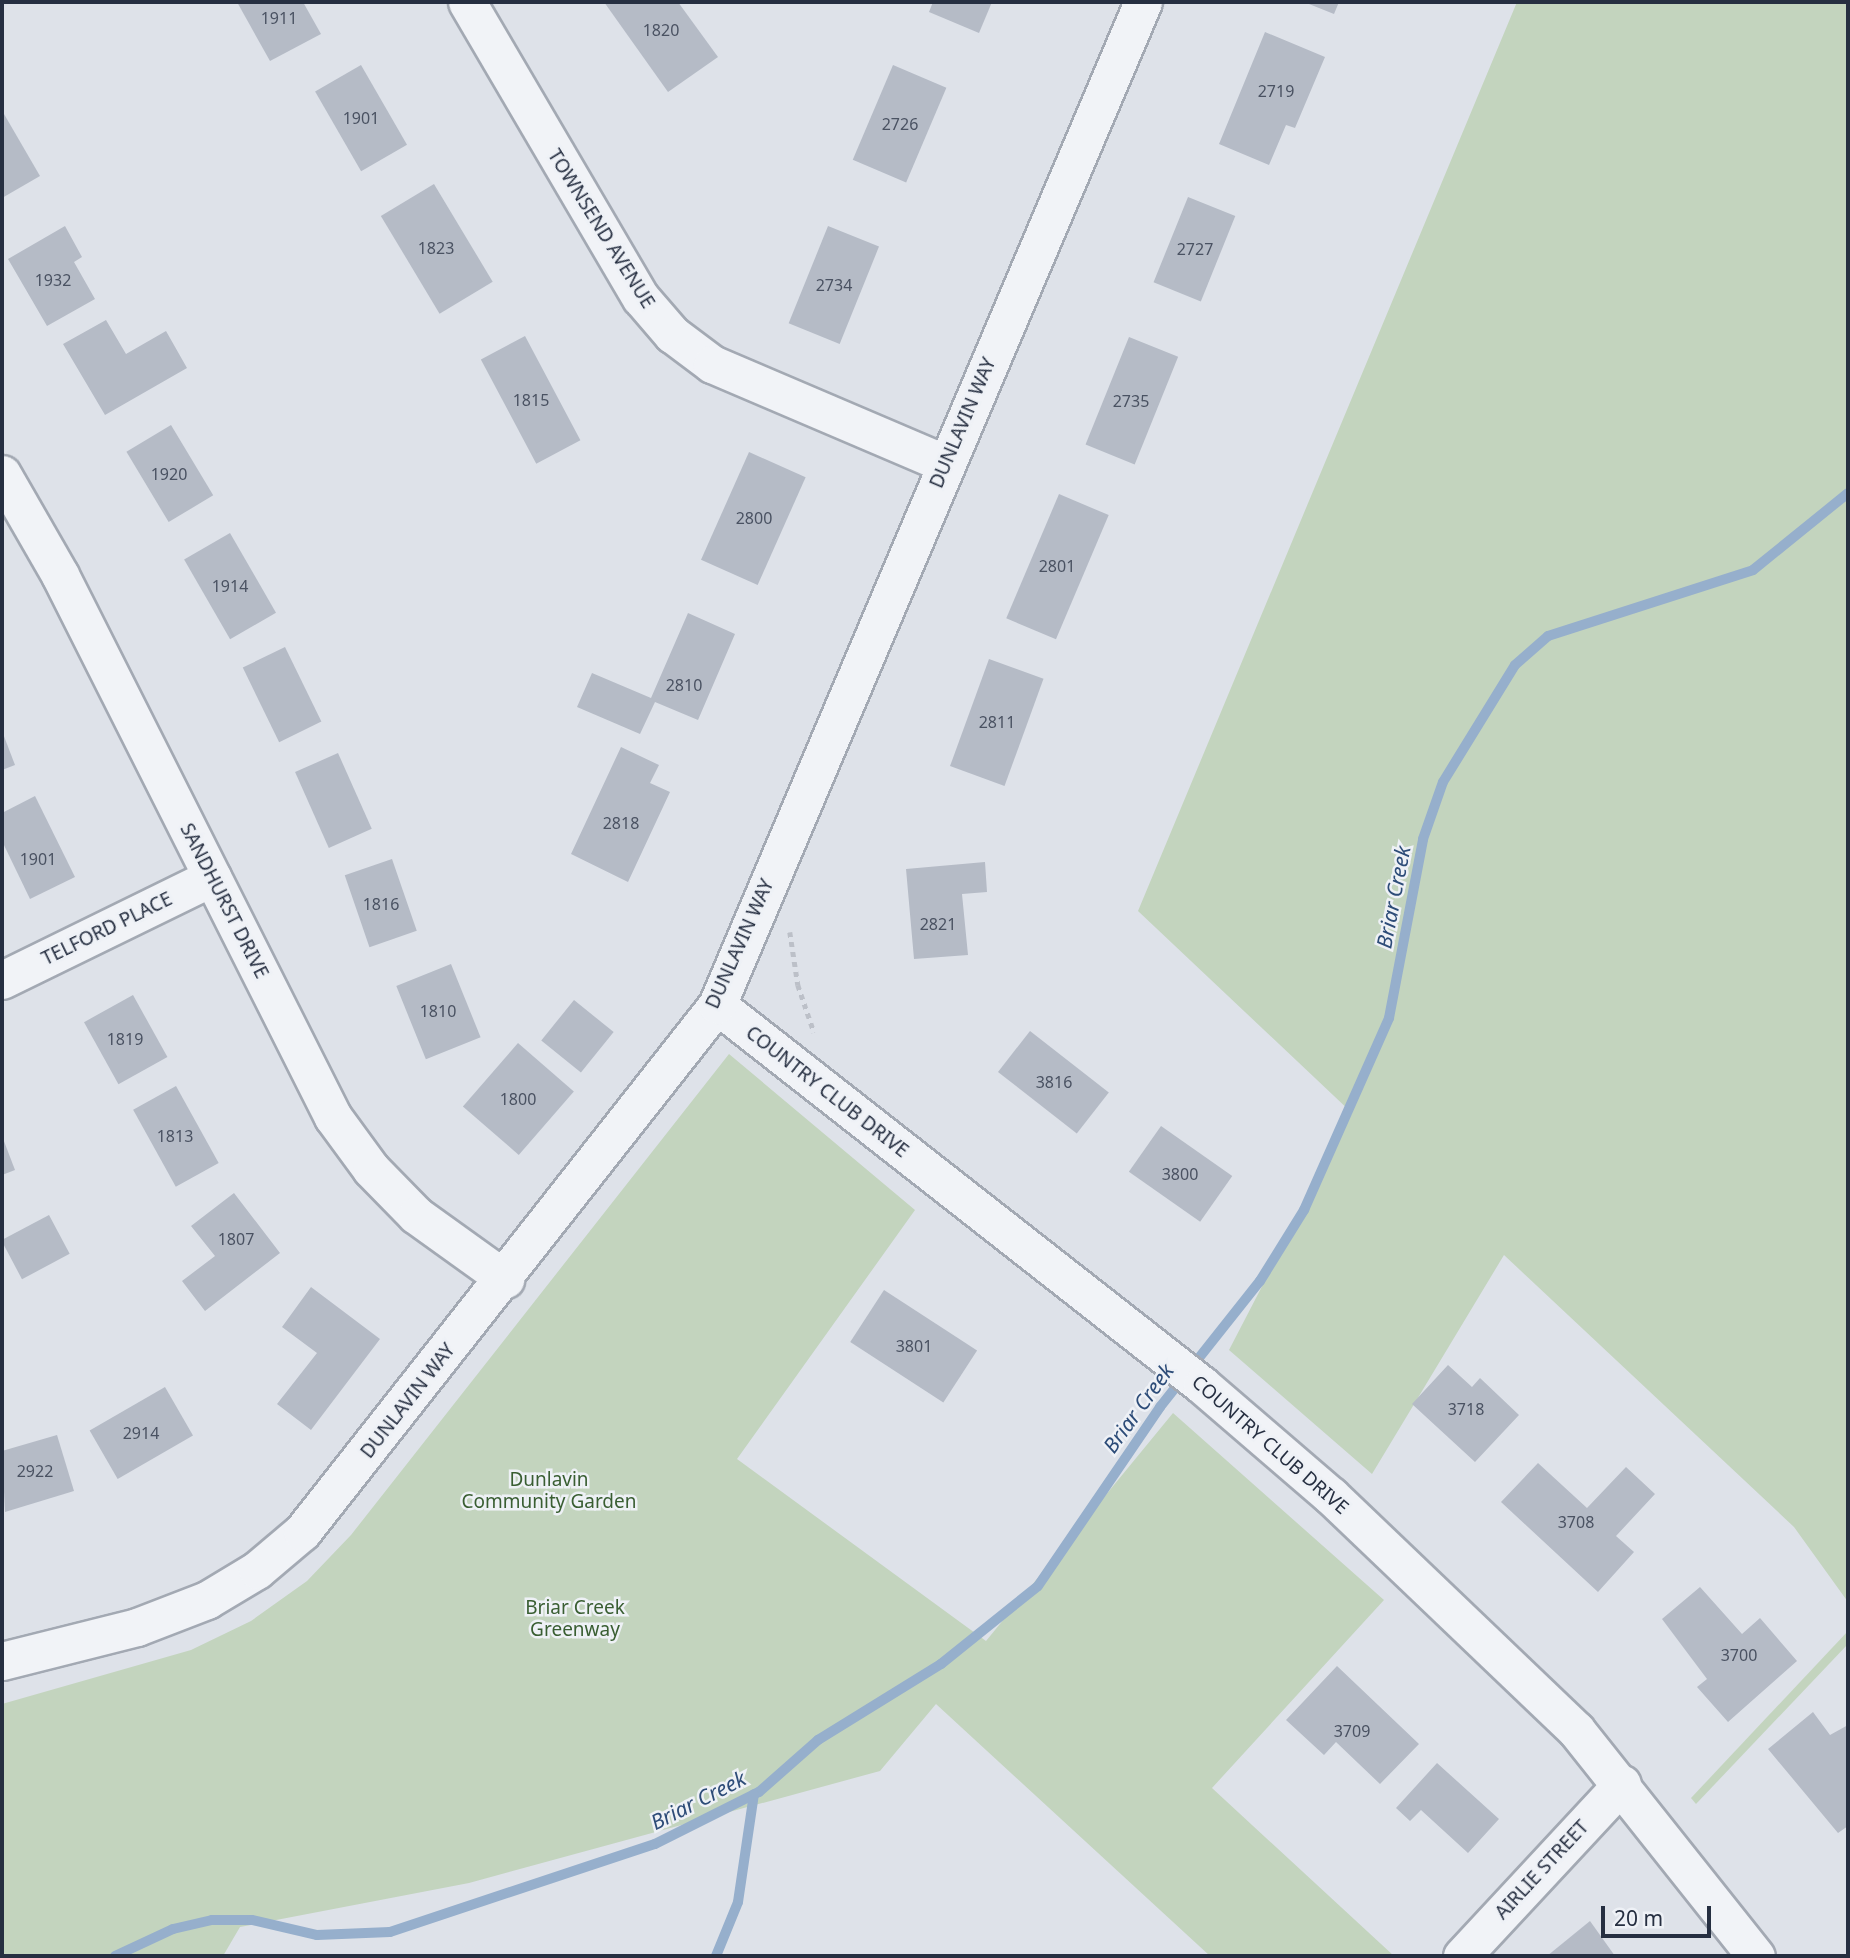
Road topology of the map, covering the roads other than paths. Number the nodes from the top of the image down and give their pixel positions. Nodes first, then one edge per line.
1 (467, 2) edge
2 (1143, 2) edge
3 (946, 464) junction
4 (2, 474) edge
5 (212, 877) junction
6 (2, 980) edge
7 (717, 1005) junction
8 (505, 1279) junction
9 (2, 1661) edge
10 (1622, 1784) junction
11 (1462, 1956) edge
12 (1756, 1956) edge

1 - 3 street, TOWNSEND AVENUE
2 - 3 street, DUNLAVIN WAY
3 - 7 street, DUNLAVIN WAY
4 - 5 street, SANDHURST DRIVE
5 - 6 street, TELFORD PLACE
5 - 8 street, SANDHURST DRIVE
7 - 8 street, DUNLAVIN WAY
7 - 10 street, COUNTRY CLUB DRIVE
8 - 9 street, DUNLAVIN WAY
10 - 11 street, AIRLIE STREET
10 - 12 street, COUNTRY CLUB DRIVE

